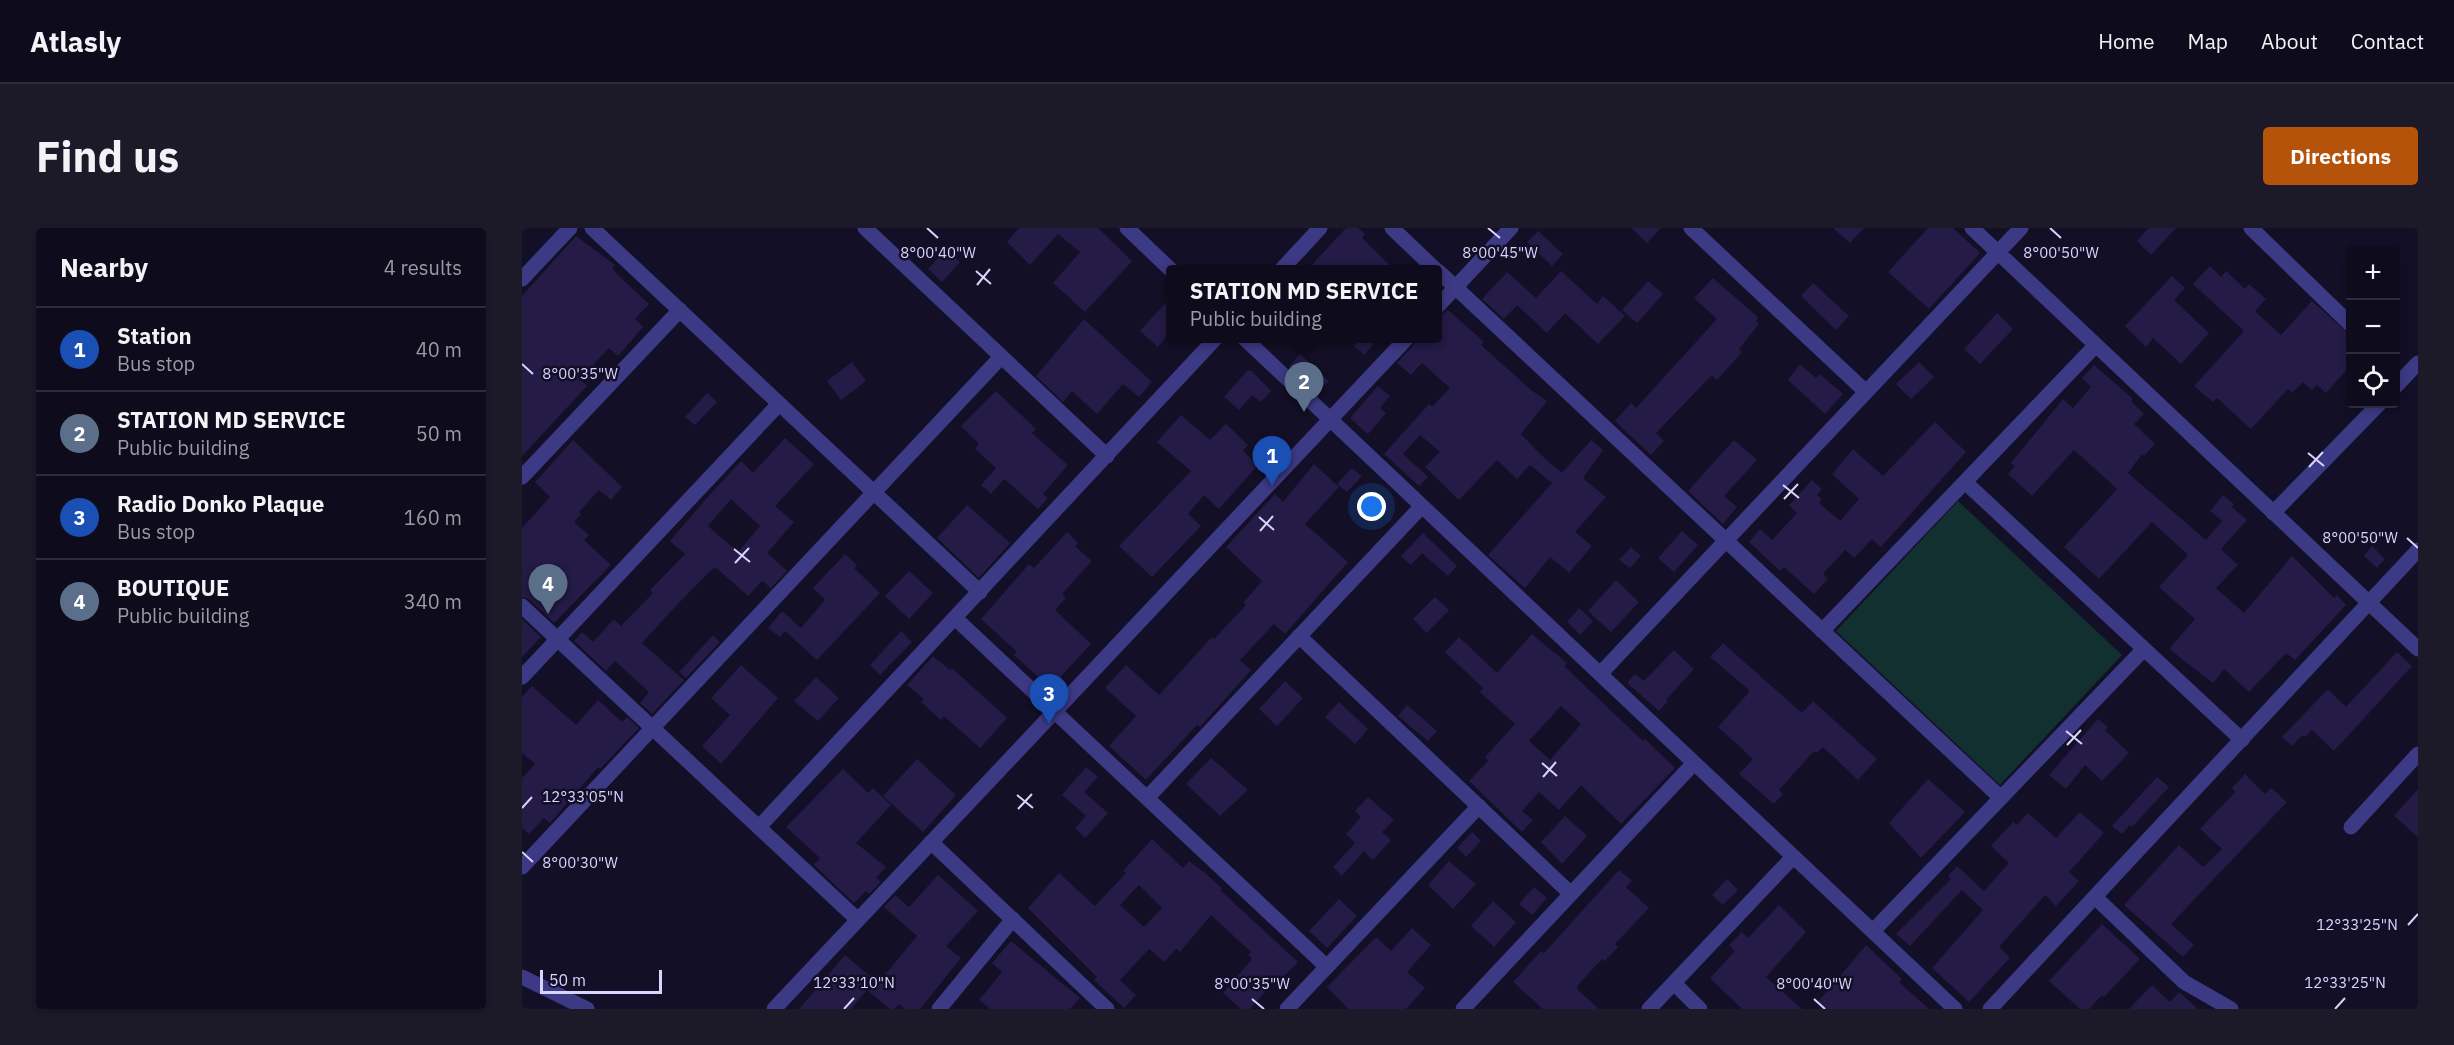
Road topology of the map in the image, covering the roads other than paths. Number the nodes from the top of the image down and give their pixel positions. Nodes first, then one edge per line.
1 (570, 228) edge
2 (592, 228) edge
3 (865, 228) edge
4 (1127, 228) edge
5 (1320, 228) edge
6 (1392, 228) edge
7 (1511, 228) edge
8 (1691, 228) edge
9 (1972, 228) edge
10 (2021, 228) edge
11 (2251, 228) edge
12 (1998, 253) junction
13 (1166, 265) edge
14 (1286, 265) edge
15 (1432, 265) edge
16 (1442, 275) edge
17 (522, 279) edge
18 (1455, 287) junction
19 (1442, 301) edge
20 (680, 310) junction
21 (2346, 320) edge
22 (1212, 343) edge
23 (1248, 343) edge
24 (1403, 343) edge
25 (2096, 345) junction
26 (1001, 357) junction
27 (2418, 363) edge
28 (2400, 376) edge
29 (1866, 392) junction
30 (779, 404) junction
31 (2375, 408) edge
32 (1330, 421) junction
33 (1107, 456) junction
34 (522, 477) edge
35 (1965, 482) junction
36 (874, 492) junction
37 (1422, 506) junction
38 (2273, 513) junction
39 (1726, 540) junction
40 (2418, 550) edge
41 (980, 592) junction
42 (2369, 603) junction
43 (522, 606) edge
44 (956, 618) junction
45 (1822, 631) junction
46 (1299, 636) junction
47 (558, 639) junction
48 (2144, 649) junction
49 (2418, 649) edge
50 (1600, 674) junction
51 (522, 677) edge
52 (1055, 711) junction
53 (652, 728) junction
54 (2242, 740) junction
55 (2418, 754) edge
56 (1694, 763) junction
57 (1147, 798) junction
58 (2001, 798) junction
59 (1479, 806) junction
60 (759, 827) junction
61 (2351, 827) dead end
62 (932, 842) junction
63 (1793, 857) junction
64 (522, 867) edge
65 (1571, 894) junction
66 (2095, 897) junction
67 (858, 920) junction
68 (1012, 920) junction
69 (1872, 931) junction
70 (1327, 967) junction
71 (522, 977) edge
72 (1674, 983) junction
73 (587, 1009) edge
74 (774, 1009) edge
75 (939, 1009) edge
76 (1107, 1009) edge
77 (1287, 1009) edge
78 (1463, 1009) edge
79 (1649, 1009) edge
80 (1700, 1009) edge
81 (1955, 1009) edge
82 (1990, 1009) edge
83 (2231, 1009) edge

1 - 17 street
2 - 20 street
3 - 26 street
4 - 13 street
5 - 14 street
6 - 15 street
7 - 18 street
8 - 29 street
9 - 12 street
10 - 12 street
11 - 21 street
12 - 25 street
12 - 29 street
16 - 18 street
18 - 19 street
18 - 39 street
20 - 30 street
20 - 34 street
22 - 33 street
23 - 32 street
24 - 32 street
25 - 35 street
25 - 38 street
26 - 33 street
26 - 36 street
27 - 28 street
29 - 39 street
30 - 36 street
30 - 47 street
31 - 38 street
32 - 37 street
32 - 52 street
33 - 41 street
35 - 45 street
35 - 48 street
36 - 41 street
36 - 53 street
37 - 46 street
37 - 50 street
38 - 42 street
39 - 45 street
39 - 50 street
40 - 42 street
41 - 44 street
42 - 49 street
42 - 54 street
43 - 47 street
44 - 52 street
44 - 60 street
45 - 58 street
46 - 57 street
46 - 59 street
47 - 51 street
47 - 53 street
48 - 54 street
48 - 58 street
50 - 56 street
52 - 57 street
52 - 62 street
53 - 60 street
53 - 64 street
54 - 66 street
55 - 61 street
56 - 63 street
56 - 65 street
57 - 70 street
58 - 69 street
59 - 65 street
59 - 70 street
60 - 67 street
62 - 67 street
62 - 68 street
63 - 69 street
63 - 72 street
65 - 78 street
66 - 82 street
66 - 83 street
67 - 74 street
68 - 75 street
68 - 76 street
69 - 81 street
70 - 77 street
71 - 73 street
72 - 79 street
72 - 80 street

